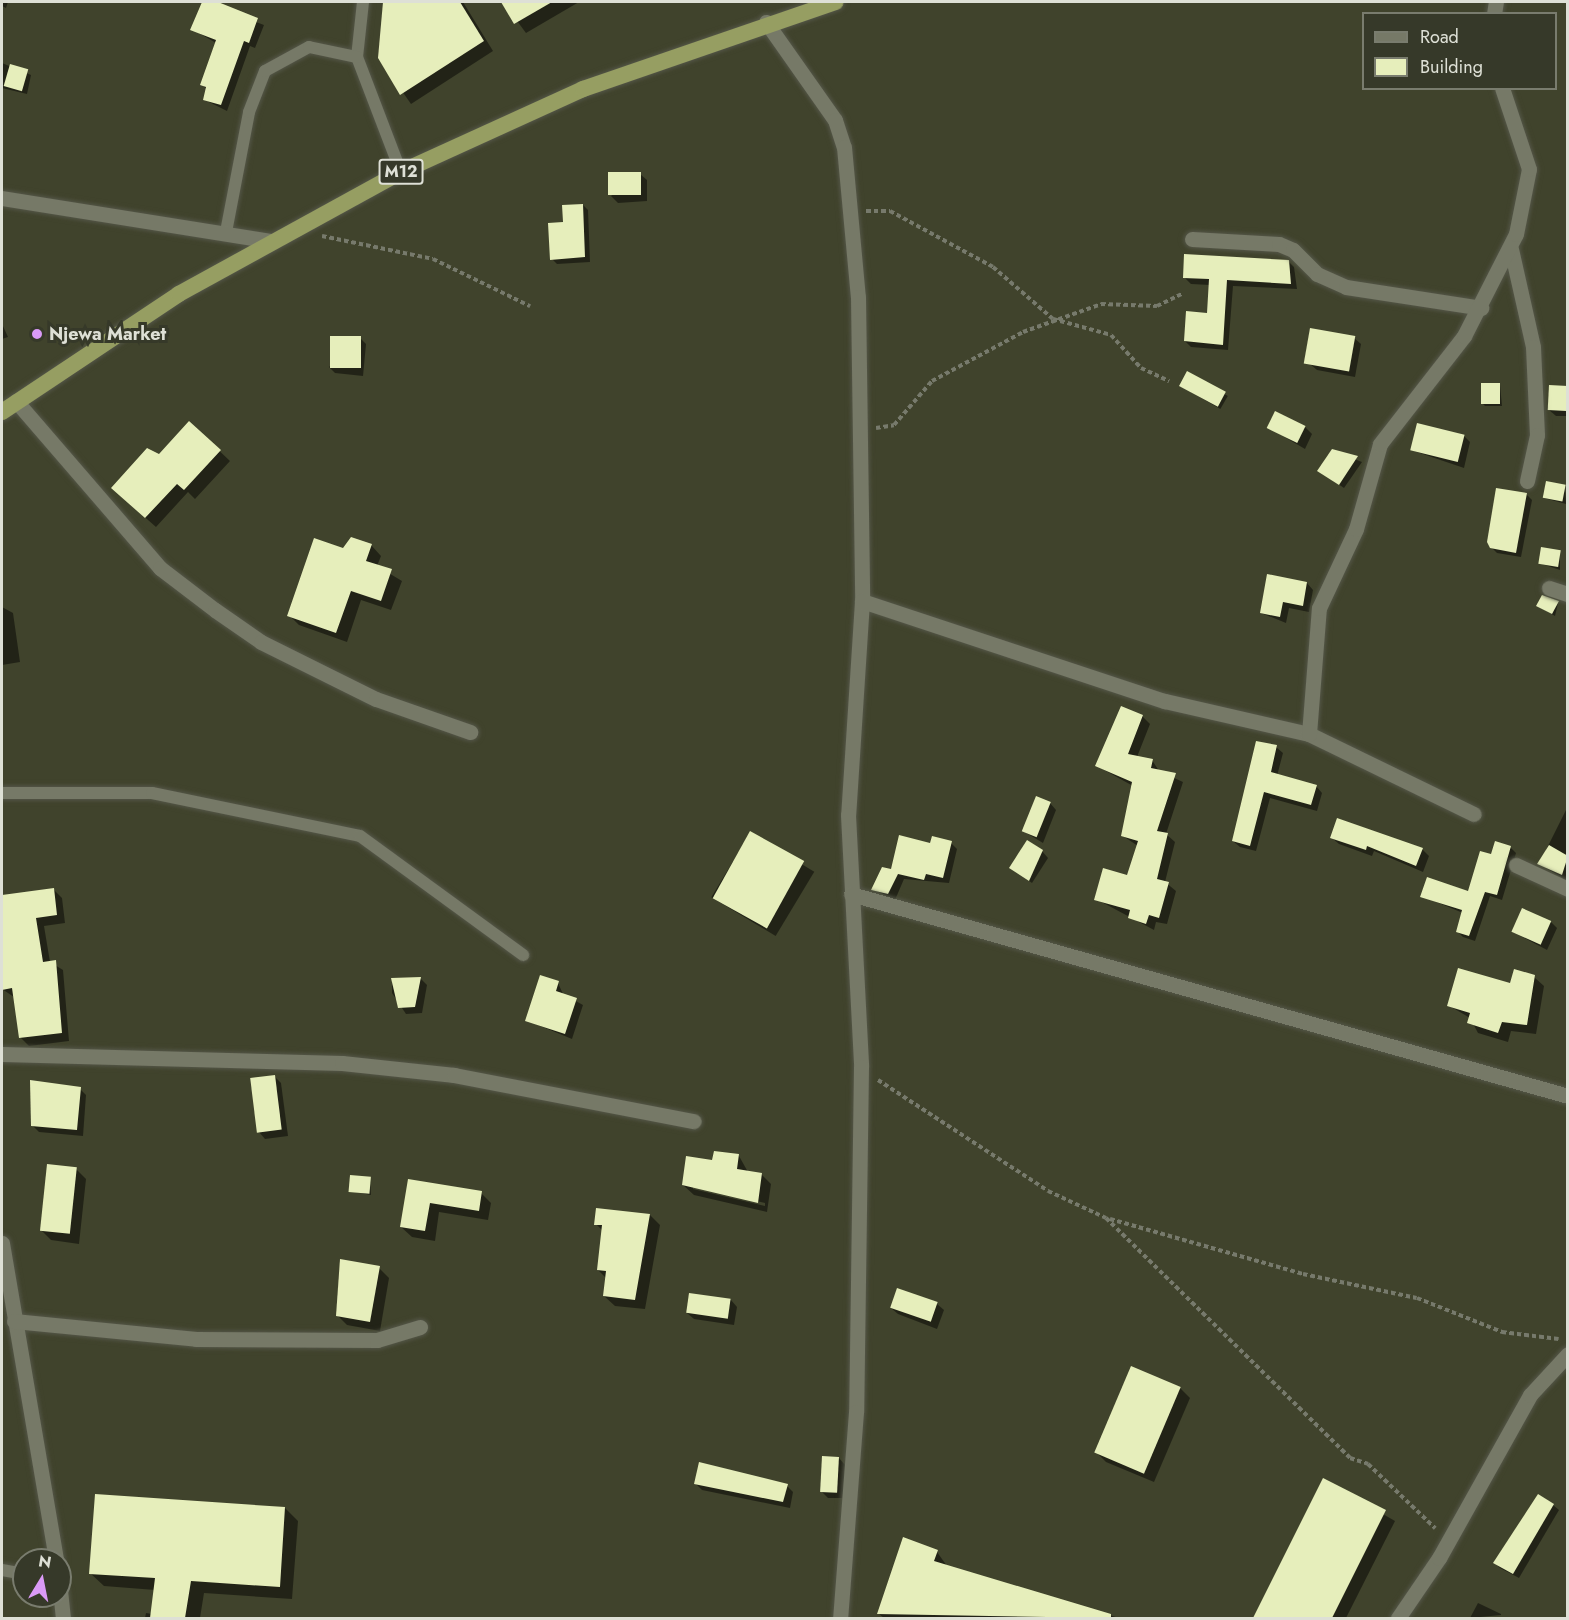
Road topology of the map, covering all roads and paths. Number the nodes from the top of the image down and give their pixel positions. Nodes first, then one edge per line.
1 (363, 2) edge
2 (835, 2) edge
3 (766, 22) junction
4 (357, 57) junction
5 (1503, 90) edge
6 (401, 172) junction
7 (2, 198) edge
8 (853, 211) junction
9 (293, 229) junction
10 (226, 232) junction
11 (1192, 239) dead end
12 (271, 241) junction
13 (1511, 249) junction
14 (1182, 294) dead end
15 (530, 306) dead end
16 (1481, 308) junction
17 (1053, 319) junction
18 (1169, 381) dead end
19 (16, 401) junction
20 (2, 412) edge
21 (860, 428) junction
22 (1527, 480) dead end
23 (1549, 588) dead end
24 (1568, 594) edge
25 (862, 601) junction
26 (470, 732) dead end
27 (1309, 734) junction
28 (2, 793) edge
29 (1473, 814) dead end
30 (1516, 865) dead end
31 (1568, 889) edge
32 (851, 894) junction
33 (523, 955) dead end
34 (2, 1054) edge
35 (861, 1067) junction
36 (1568, 1096) edge
37 (694, 1121) dead end
38 (1106, 1218) junction
39 (2, 1243) edge
40 (14, 1321) junction
41 (420, 1327) dead end
42 (1568, 1341) edge
43 (1568, 1354) edge
44 (1451, 1537) junction
45 (54, 1548) edge
46 (840, 1618) edge
47 (1398, 1618) edge

1 - 4 lane
2 - 3 highway, M12
3 - 6 highway, M12
3 - 8 street
4 - 6 lane
4 - 10 lane
5 - 13 street
6 - 9 highway, M12
7 - 10 street
8 - 17 path
8 - 21 street
9 - 12 highway, M12
9 - 15 path
10 - 12 street
11 - 16 street
12 - 19 highway, M12
13 - 16 street
13 - 22 street
14 - 17 path
16 - 27 street
17 - 18 path
17 - 21 path
19 - 20 highway, M12
19 - 26 street
21 - 25 street
23 - 24 street
25 - 27 street
25 - 32 street
27 - 29 street
28 - 33 lane
30 - 31 street
32 - 35 street
32 - 36 street
34 - 37 street
35 - 38 path
35 - 46 street
38 - 42 path
38 - 44 path
39 - 40 street
40 - 41 street
40 - 45 street
43 - 44 street
44 - 47 street

